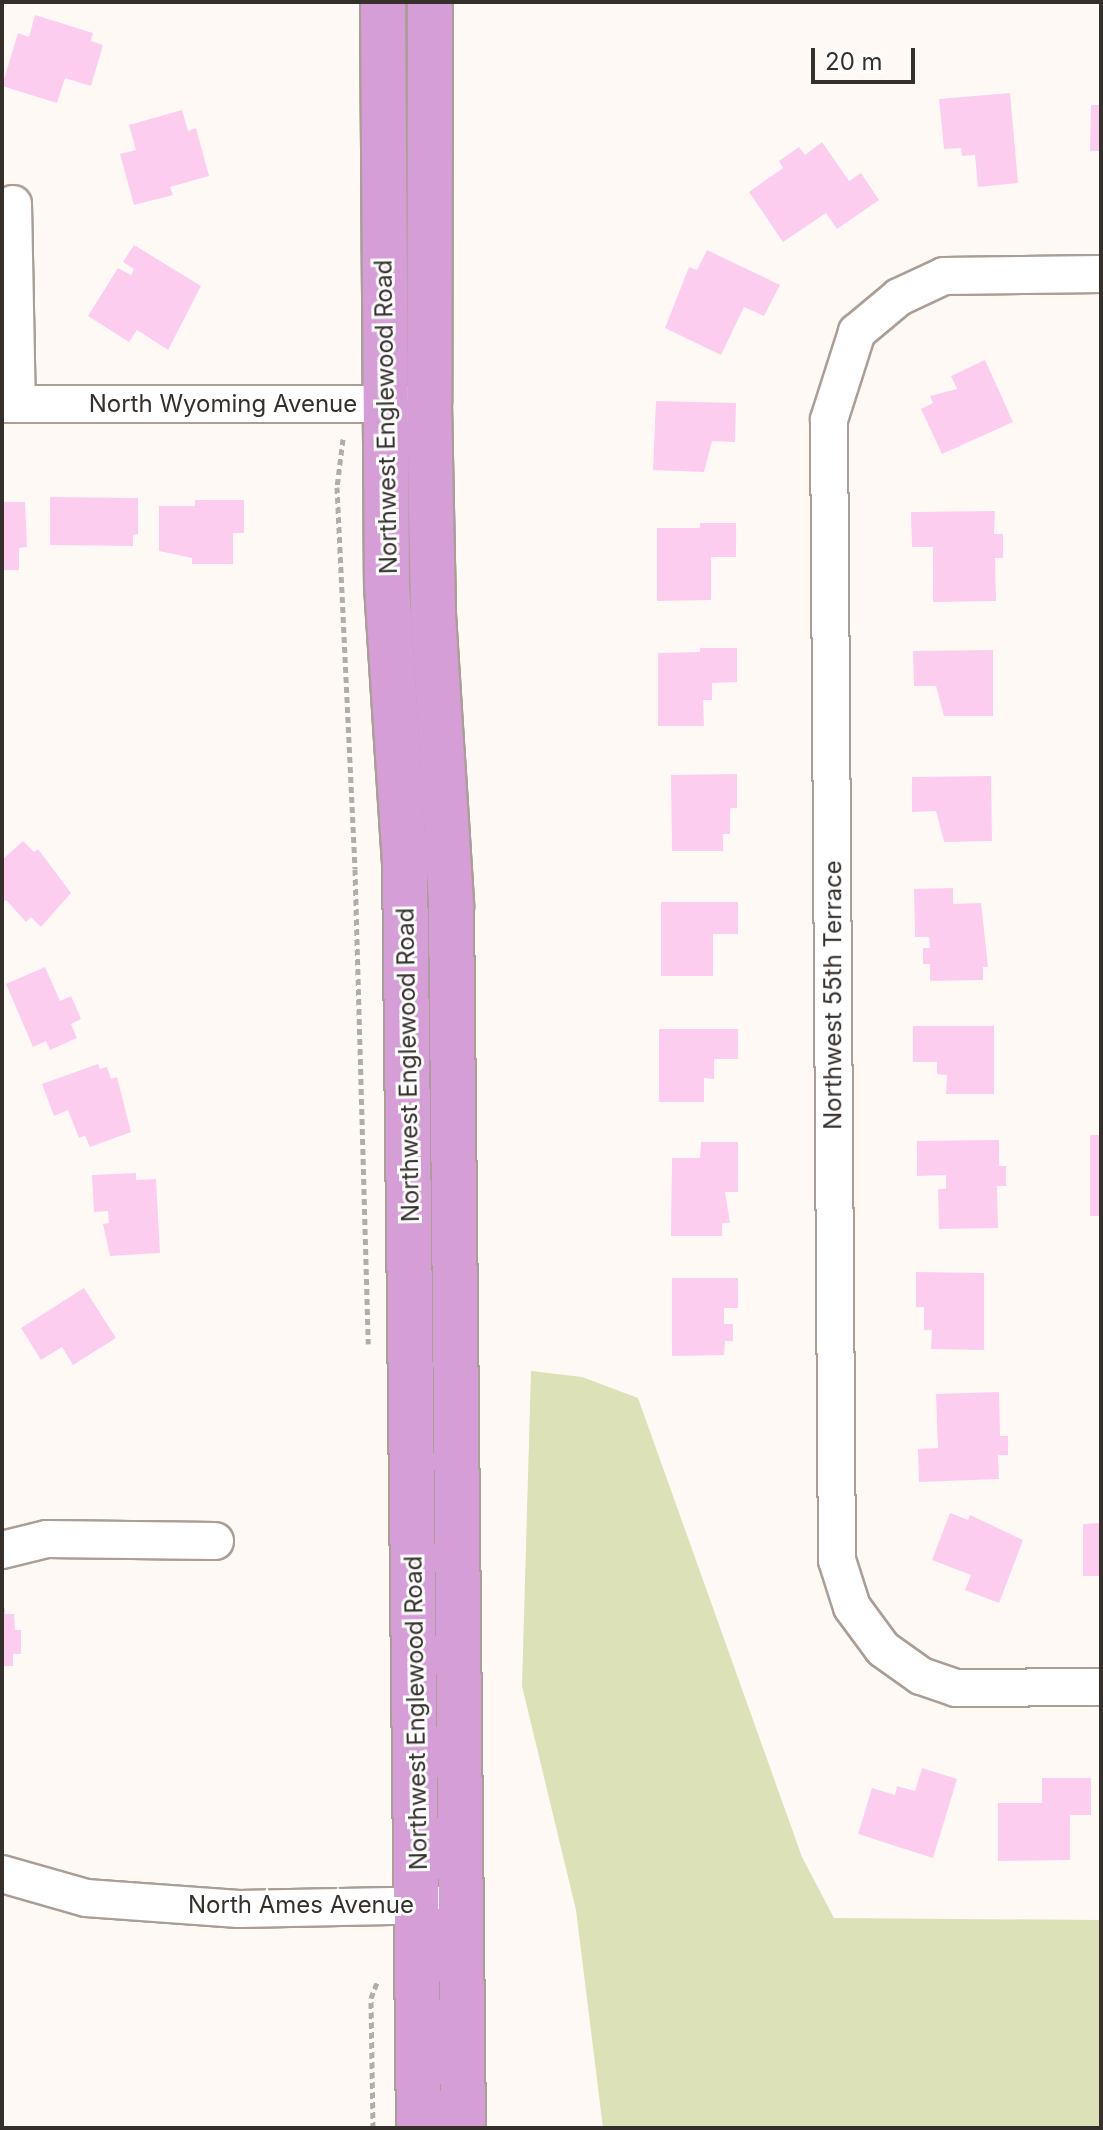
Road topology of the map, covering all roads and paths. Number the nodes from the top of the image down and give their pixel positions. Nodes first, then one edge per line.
1 (383, 2) edge
2 (430, 2) edge
3 (13, 204) dead end
4 (1101, 274) edge
5 (429, 403) junction
6 (9, 404) edge
7 (366, 404) junction
8 (368, 1347) dead end
9 (215, 1541) dead end
10 (2, 1550) edge
11 (1101, 1687) edge
12 (2, 1874) edge
13 (439, 1905) junction
14 (382, 1970) dead end
15 (373, 2128) edge
16 (419, 2128) edge
17 (463, 2128) edge

1 - 7 main road, Northwest Englewood Road
2 - 5 main road, Northwest Englewood Road
3 - 6 street, North Wyoming Avenue
4 - 11 street, Northwest 55th Terrace
5 - 7 street, North Wyoming Avenue
5 - 13 main road, Northwest Englewood Road
6 - 7 street, North Wyoming Avenue
7 - 8 path
7 - 13 main road, Northwest Englewood Road
9 - 10 street
12 - 13 street, North Ames Avenue
13 - 16 main road, Northwest Englewood Road
13 - 17 main road, Northwest Englewood Road
14 - 15 path

